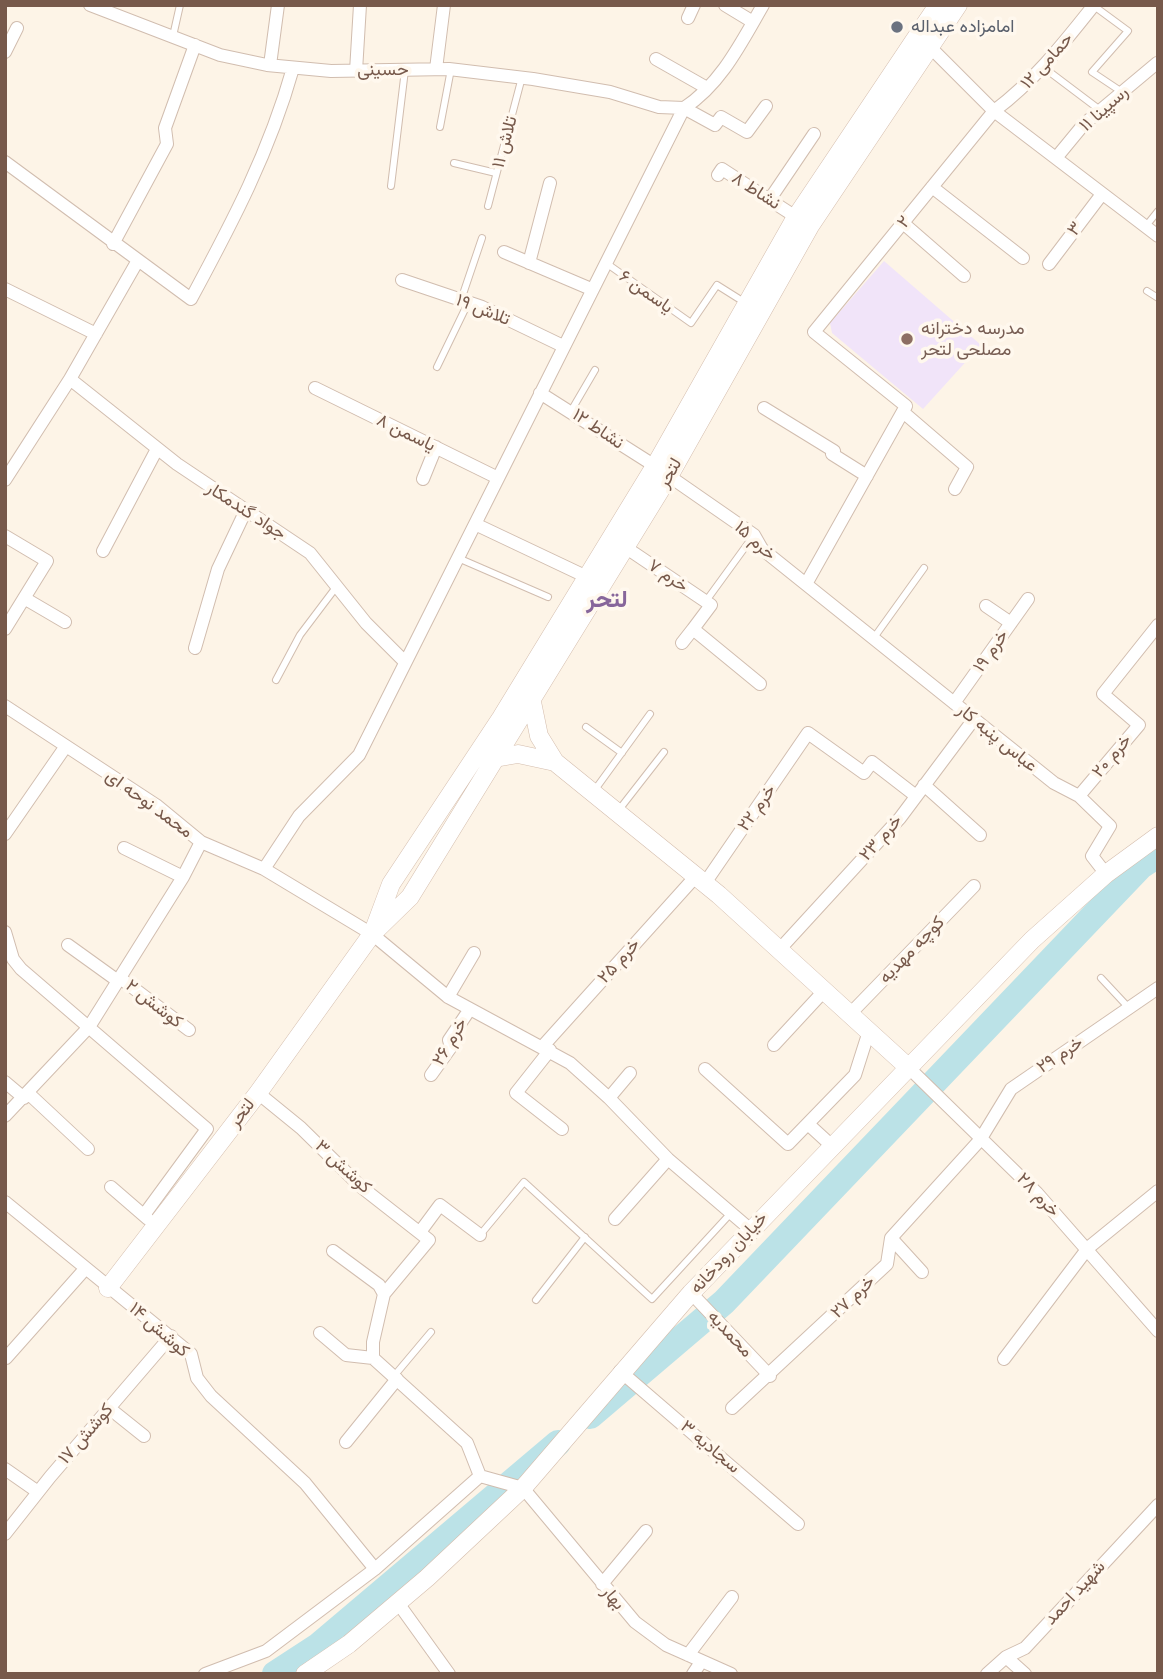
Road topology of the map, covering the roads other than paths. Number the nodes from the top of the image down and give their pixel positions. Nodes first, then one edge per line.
1 (90, 5) edge
2 (180, 5) edge
3 (278, 5) edge
4 (360, 5) edge
5 (444, 5) edge
6 (725, 5) edge
7 (762, 5) edge
8 (938, 5) edge
9 (958, 5) edge
10 (1094, 6) edge
11 (753, 22) junction
12 (17, 28) dead end
13 (173, 36) junction
14 (195, 44) junction
15 (924, 44) junction
16 (5, 52) edge
17 (656, 59) dead end
18 (1157, 64) edge
19 (270, 65) junction
20 (1044, 67) junction
21 (293, 68) junction
22 (436, 69) junction
23 (452, 69) junction
24 (405, 70) junction
25 (356, 71) junction
26 (522, 77) junction
27 (707, 88) junction
28 (1122, 92) junction
29 (766, 106) dead end
30 (684, 108) junction
31 (994, 111) junction
32 (1102, 111) junction
33 (440, 127) dead end
34 (866, 127) junction
35 (814, 134) dead end
36 (1056, 158) junction
37 (5, 162) edge
38 (454, 163) dead end
39 (496, 173) junction
40 (718, 175) dead end
41 (550, 183) dead end
42 (391, 186) dead end
43 (932, 187) junction
44 (1102, 194) junction
45 (770, 199) junction
46 (488, 206) dead end
47 (1158, 211) edge
48 (796, 217) junction
49 (903, 223) junction
50 (1145, 227) junction
51 (1158, 236) edge
52 (482, 238) dead end
53 (113, 244) junction
54 (504, 252) dead end
55 (1023, 258) dead end
56 (137, 262) junction
57 (604, 262) junction
58 (529, 263) junction
59 (1049, 264) dead end
60 (964, 276) dead end
61 (402, 280) dead end
62 (5, 289) edge
63 (591, 289) junction
64 (1147, 291) dead end
65 (1158, 298) edge
66 (465, 301) junction
67 (747, 304) junction
68 (96, 334) junction
69 (563, 346) junction
70 (437, 368) dead end
71 (595, 370) dead end
72 (70, 379) junction
73 (314, 388) dead end
74 (540, 393) junction
75 (764, 408) dead end
76 (571, 411) junction
77 (903, 412) junction
78 (436, 447) junction
79 (157, 449) junction
80 (662, 471) junction
81 (867, 476) junction
82 (498, 478) junction
83 (423, 479) dead end
84 (5, 480) edge
85 (954, 489) dead end
86 (246, 510) junction
87 (475, 523) junction
88 (754, 535) junction
89 (5, 536) edge
90 (625, 547) junction
91 (103, 551) dead end
92 (458, 558) junction
93 (924, 568) dead end
94 (587, 577) junction
95 (806, 584) junction
96 (337, 586) junction
97 (548, 597) dead end
98 (24, 598) junction
99 (1028, 599) dead end
100 (708, 603) junction
101 (986, 606) dead end
102 (839, 611) joint
103 (65, 622) dead end
104 (1011, 623) junction
105 (1158, 625) edge
106 (5, 629) edge
107 (693, 629) junction
108 (872, 641) junction
109 (682, 643) dead end
110 (195, 648) dead end
111 (404, 661) junction
112 (276, 680) dead end
113 (760, 684) dead end
114 (532, 702) junction
115 (954, 704) junction
116 (5, 706) edge
117 (650, 714) dead end
118 (974, 719) junction
119 (586, 727) dead end
120 (65, 746) junction
121 (664, 752) dead end
122 (622, 753) junction
123 (495, 758) junction
124 (555, 762) junction
125 (594, 791) junction
126 (920, 791) junction
127 (1079, 796) junction
128 (618, 811) junction
129 (5, 834) edge
130 (980, 835) dead end
131 (1158, 836) edge
132 (201, 842) junction
133 (124, 848) dead end
134 (264, 869) junction
135 (1107, 874) junction
136 (183, 877) junction
137 (700, 880) junction
138 (974, 886) dead end
139 (5, 932) edge
140 (372, 934) junction
141 (68, 945) dead end
142 (779, 950) junction
143 (474, 953) dead end
144 (1101, 978) dead end
145 (119, 980) junction
146 (1158, 988) edge
147 (824, 990) junction
148 (448, 997) junction
149 (1129, 1008) junction
150 (470, 1009) junction
151 (850, 1014) junction
152 (89, 1027) junction
153 (188, 1030) dead end
154 (869, 1031) junction
155 (774, 1045) dead end
156 (546, 1048) junction
157 (909, 1068) junction
158 (705, 1069) dead end
159 (630, 1073) dead end
160 (431, 1075) dead end
161 (5, 1082) edge
162 (258, 1093) junction
163 (26, 1096) junction
164 (609, 1098) junction
165 (5, 1116) edge
166 (808, 1124) junction
167 (562, 1129) dead end
168 (981, 1140) junction
169 (832, 1146) junction
170 (88, 1149) dead end
171 (668, 1158) junction
172 (111, 1187) dead end
173 (1158, 1191) edge
174 (5, 1202) edge
175 (731, 1213) junction
176 (615, 1219) dead end
177 (150, 1220) junction
178 (751, 1230) junction
179 (480, 1235) joint
180 (424, 1236) junction
181 (585, 1237) junction
182 (891, 1238) junction
183 (1088, 1248) junction
184 (332, 1251) dead end
185 (85, 1269) junction
186 (922, 1272) dead end
187 (108, 1288) junction
188 (691, 1293) junction
189 (384, 1294) junction
190 (536, 1300) dead end
191 (1158, 1331) edge
192 (431, 1332) dead end
193 (320, 1333) dead end
194 (171, 1336) junction
195 (6, 1358) edge
196 (373, 1358) junction
197 (1004, 1359) dead end
198 (620, 1371) junction
199 (769, 1376) junction
200 (395, 1378) junction
201 (109, 1408) junction
202 (733, 1408) dead end
203 (144, 1436) dead end
204 (345, 1442) dead end
205 (5, 1469) edge
206 (481, 1476) junction
207 (522, 1488) junction
208 (38, 1492) junction
209 (1158, 1505) edge
210 (798, 1524) dead end
211 (646, 1531) dead end
212 (5, 1534) edge
213 (375, 1569) junction
214 (602, 1584) junction
215 (733, 1597) dead end
216 (398, 1603) junction
217 (688, 1655) junction
218 (1006, 1657) junction
219 (701, 1662) junction
220 (306, 1673) edge
221 (205, 1674) edge
222 (449, 1674) edge
223 (693, 1674) edge
224 (731, 1674) edge
225 (986, 1674) edge
226 (1025, 1674) edge

1 - 13 street, حسینی
2 - 13 lane
3 - 19 street
4 - 25 street
5 - 22 street
6 - 11 street
7 - 11 street
8 - 15 street, لتحر
9 - 15 street, لتحر
10 - 20 street, حمامی ۱۲
10 - 28 lane
11 - 27 street
12 - 16 street
13 - 14 street, حسینی
14 - 19 street, حسینی
14 - 53 street
15 - 31 street
15 - 34 street, لتحر
17 - 27 street
18 - 28 street, رسپینا ۱۱
19 - 21 street, حسینی
20 - 31 street, حمامی ۱۲
20 - 32 lane
21 - 25 street, حسینی
21 - 56 street
22 - 23 street, حسینی
22 - 24 street, حسینی
23 - 26 street, حسینی
23 - 33 lane
24 - 25 street, حسینی
24 - 42 lane
26 - 30 street, حسینی
26 - 39 lane, تلاش ۱۱
27 - 30 street
28 - 32 street, رسپینا ۱۱
29 - 30 street
30 - 57 street
31 - 36 street
31 - 43 street, ۲
32 - 36 street, رسپینا ۱۱
34 - 48 street, لتحر
34 - 80 street, لتحر
35 - 45 street
36 - 44 street
37 - 53 street
38 - 39 lane
39 - 46 lane, تلاش ۱۱
40 - 45 street, نشاط ۸
41 - 58 street
43 - 49 street, ۲
43 - 55 street
44 - 50 street
44 - 59 street, ۳
45 - 48 street, نشاط ۸
47 - 50 lane
48 - 67 street, لتحر
49 - 60 street
49 - 77 street, ۲
50 - 51 street
52 - 66 lane
53 - 56 street
54 - 58 street
56 - 68 street
57 - 63 street
57 - 67 lane, یاسمن ۶
58 - 63 street
61 - 66 street, تلاش ۱۹
62 - 68 street
63 - 69 street
64 - 65 lane
66 - 69 street, تلاش ۱۹
66 - 70 lane
67 - 80 street, لتحر
68 - 72 street
69 - 74 street
71 - 76 lane
72 - 79 street, جواد گندمکار
72 - 84 street
73 - 78 street, یاسمن ۸
74 - 76 street, نشاط ۱۲
74 - 82 street
75 - 81 street
76 - 80 street, نشاط ۱۲
77 - 81 street
77 - 85 street
78 - 82 street, یاسمن ۸
78 - 83 street
79 - 86 street, جواد گندمکار
79 - 91 street
80 - 88 street, خرم ۱۵
80 - 90 street, لتحر
80 - 94 street, لتحر
81 - 95 street
82 - 87 street
86 - 96 street, جواد گندمکار
86 - 110 street
87 - 92 street
87 - 94 street
88 - 95 street, خرم ۱۵
88 - 100 lane
89 - 98 street
90 - 100 street, خرم ۷
90 - 114 street, لتحر
92 - 97 lane
92 - 111 street
93 - 108 lane
94 - 140 street, لتحر
95 - 102 street, خرم ۱۵
96 - 111 street, جواد گندمکار
96 - 112 lane
98 - 103 street
98 - 106 street
99 - 104 street, خرم ۱۹
100 - 107 street
101 - 104 street
102 - 108 street, عباس پنبه کار
104 - 115 street, خرم ۱۹
105 - 127 street, خرم ۲۰
107 - 109 street
107 - 113 street
108 - 115 street, عباس پنبه کار
111 - 134 street
114 - 123 street, لتحر
114 - 124 street
115 - 118 street, عباس پنبه کار
116 - 120 street, محمد نوحه ای
117 - 122 lane
118 - 126 street, خرم ۲۳
118 - 127 street, عباس پنبه کار
119 - 122 lane
120 - 129 street
120 - 132 street, محمد نوحه ای
121 - 128 lane
122 - 125 lane
123 - 124 street
123 - 140 street, لتحر
124 - 125 street
125 - 128 street
126 - 130 street
126 - 137 street, خرم ۲۲
126 - 142 street, خرم ۲۳
127 - 135 street, عباس پنبه کار
128 - 137 street
131 - 135 street, خیابان رودخانه
132 - 134 street, محمد نوحه ای
132 - 136 street
133 - 136 street
134 - 140 street, محمد نوحه ای
135 - 157 street, خیابان رودخانه
136 - 145 street
137 - 142 street
137 - 156 street, خرم ۲۵
138 - 151 street, کوچه مهدیه
139 - 152 street
140 - 148 street, محمد نوحه ای
140 - 162 street, لتحر
141 - 145 street, کوشش ۲
142 - 147 street
143 - 148 street
144 - 149 lane
145 - 152 street
145 - 153 street, کوشش ۲
146 - 149 street, خرم ۲۹
147 - 151 street
147 - 155 street
148 - 150 street, محمد نوحه ای
149 - 168 street, خرم ۲۹
150 - 156 street, محمد نوحه ای
150 - 160 street, خرم ۲۶
151 - 154 street
152 - 163 street
152 - 177 street
154 - 157 street
154 - 166 street
156 - 164 street, محمد نوحه ای
156 - 167 street, خرم ۲۵
157 - 168 street, خرم ۲۸
157 - 169 street, خیابان رودخانه
158 - 166 street
159 - 164 street
161 - 163 street
162 - 177 street, لتحر
162 - 180 street, کوشش ۳
163 - 165 street
163 - 170 street
164 - 171 street, محمد نوحه ای
166 - 169 street
168 - 182 street, خرم ۲۷
168 - 183 street, خرم ۲۸
169 - 178 street, خیابان رودخانه
171 - 175 street, محمد نوحه ای
171 - 176 street
172 - 177 street
173 - 183 street
174 - 185 street, کوشش ۱۴
175 - 178 street, محمد نوحه ای
175 - 181 lane
177 - 187 street, لتحر
178 - 188 street, خیابان رودخانه
179 - 180 street
179 - 181 lane
180 - 189 street
181 - 190 lane
182 - 186 street
182 - 199 street, خرم ۲۷
183 - 191 street, خرم ۲۸
183 - 197 street
184 - 189 street
185 - 187 street, کوشش ۱۴
185 - 195 street
187 - 194 street, کوشش ۱۴
188 - 198 street, خیابان رودخانه
188 - 199 street, محمدیه
189 - 196 street
192 - 200 lane
193 - 196 street
194 - 201 street, کوشش ۱۷
194 - 213 street, کوشش ۱۴
196 - 200 street
198 - 207 street, خیابان رودخانه
198 - 210 street, سجادیه ۳
199 - 202 street, خرم ۲۷
200 - 204 street
200 - 206 street
201 - 203 street
201 - 208 street, کوشش ۱۷
205 - 208 street
206 - 207 street
206 - 213 street
207 - 214 street, بهار
207 - 216 street, خیابان رودخانه
208 - 212 street, کوشش ۱۷
209 - 218 street, شهید احمد
211 - 214 street
213 - 221 street
214 - 217 street, بهار
215 - 217 street
216 - 220 street, خیابان رودخانه
216 - 222 street
217 - 219 street, بهار
218 - 225 street, شهید احمد
218 - 226 street
219 - 223 street
219 - 224 street, بهار

